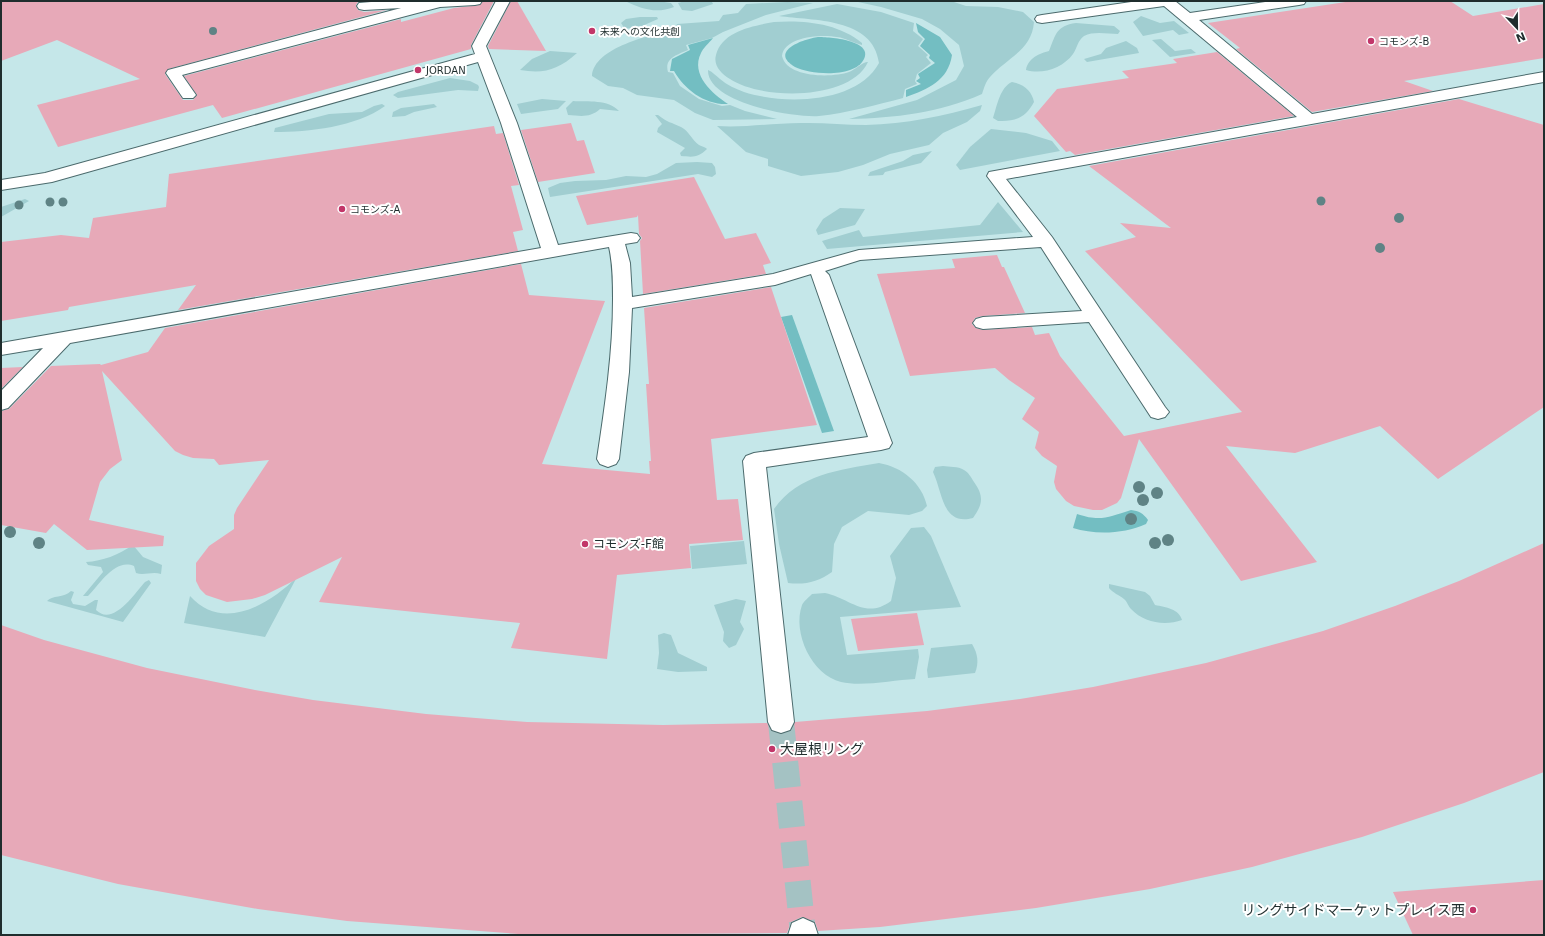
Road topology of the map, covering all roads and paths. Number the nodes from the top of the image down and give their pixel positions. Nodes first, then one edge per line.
1 (475, 1) edge
2 (503, 1) edge
3 (1167, 1) edge
4 (1299, 1) edge
5 (438, 3) junction
6 (361, 4) edge
7 (1187, 18) junction
8 (378, 19) junction
9 (1042, 19) dead end
10 (483, 56) junction
11 (1544, 77) edge
12 (188, 95) dead end
13 (1310, 120) junction
14 (1, 185) edge
15 (1046, 242) junction
16 (551, 252) junction
17 (820, 275) dead end
18 (622, 304) junction
19 (1095, 316) junction
20 (983, 322) dead end
21 (64, 338) junction
22 (1, 349) edge
23 (1, 403) edge
24 (1158, 412) dead end
25 (608, 459) dead end
26 (781, 722) tunnel mouth

1 - 5 lane
2 - 10 lane
3 - 7 lane
3 - 9 lane
4 - 7 lane
5 - 6 lane
5 - 8 lane
6 - 8 lane
7 - 13 lane
8 - 12 lane
10 - 14 lane
10 - 16 lane
11 - 13 lane
13 - 15 lane
15 - 18 lane
15 - 19 lane
16 - 18 lane
16 - 21 lane
17 - 26 lane
18 - 25 lane
19 - 20 lane
19 - 24 lane
21 - 22 lane
21 - 23 lane

